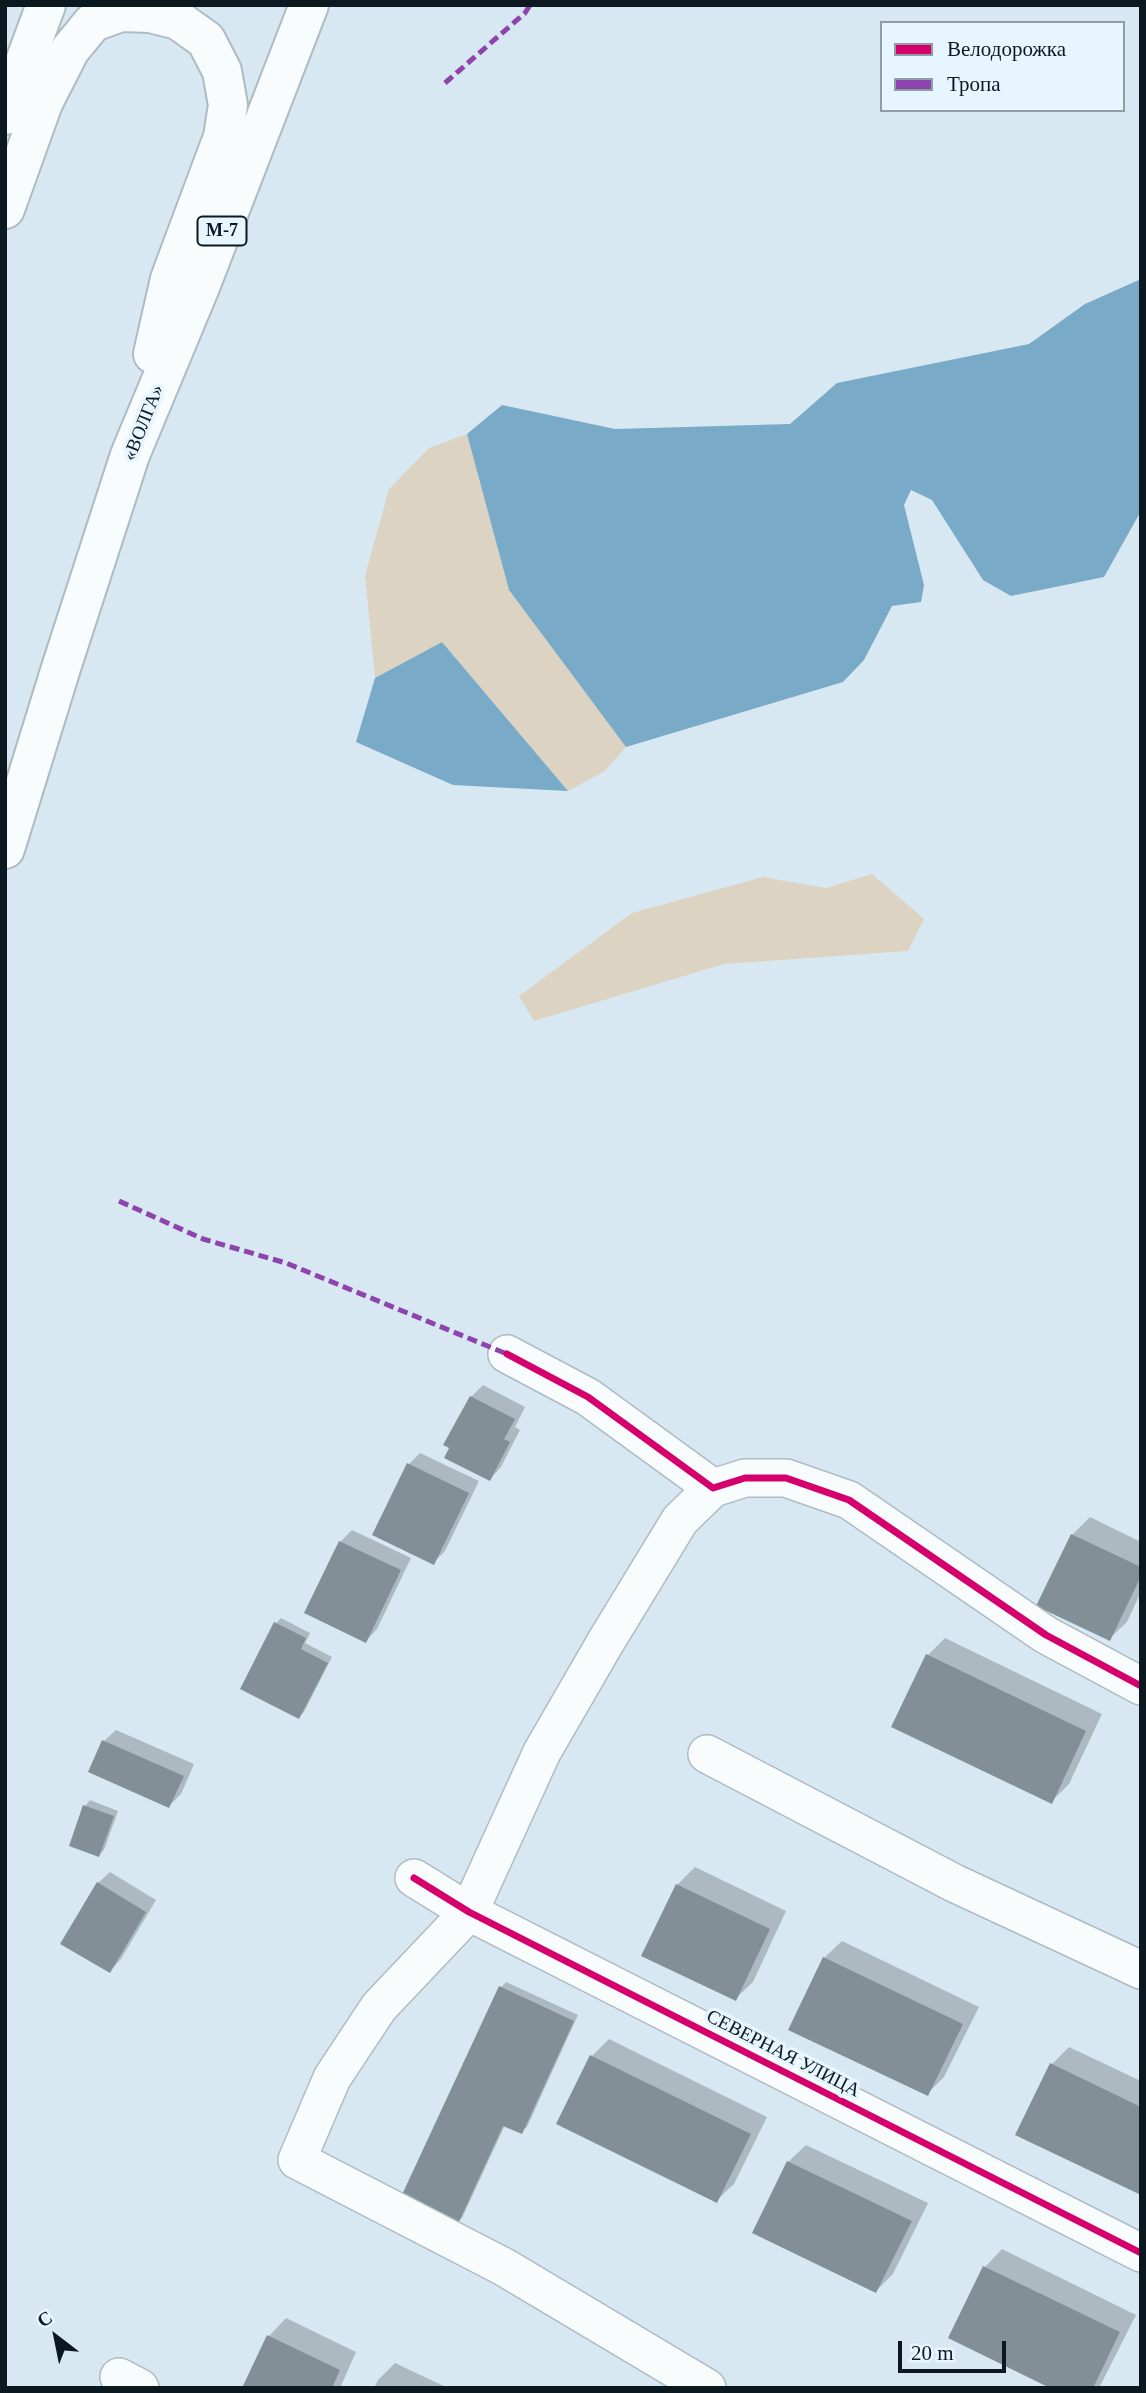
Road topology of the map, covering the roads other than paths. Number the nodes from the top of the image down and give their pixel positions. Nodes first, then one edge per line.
1 (46, 5) edge
2 (309, 5) edge
3 (5, 115) edge
4 (5, 209) edge
5 (130, 455) junction
6 (5, 849) edge
7 (507, 1354) dead end
8 (713, 1488) junction
9 (1141, 1686) edge
10 (707, 1754) dead end
11 (414, 1878) dead end
12 (469, 1912) junction
13 (1141, 1970) edge
14 (1141, 2253) edge
15 (707, 2388) edge

1 - 3 highway
2 - 5 highway, «ВОЛГА» / М-7
4 - 5 highway
5 - 6 highway, «ВОЛГА» / М-7
7 - 8 street
8 - 9 street
8 - 12 street
10 - 13 street
11 - 12 street, СЕВЕРНАЯ УЛИЦА
12 - 14 street, СЕВЕРНАЯ УЛИЦА
12 - 15 street

